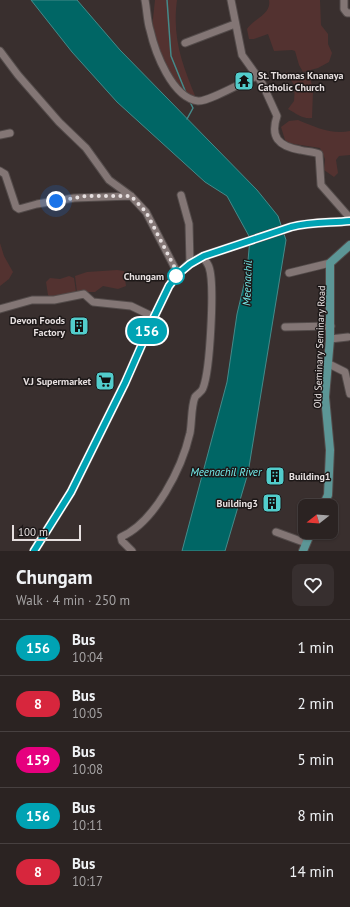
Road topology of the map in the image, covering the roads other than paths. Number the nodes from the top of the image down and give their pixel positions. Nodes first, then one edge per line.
1 (145, 0) edge
2 (231, 0) edge
3 (344, 0) edge
4 (350, 13) edge
5 (235, 24) junction
6 (185, 43) dead end
7 (0, 51) edge
8 (257, 76) junction
9 (10, 133) dead end
10 (0, 135) edge
11 (0, 171) edge
12 (181, 195) dead end
13 (131, 196) junction
14 (350, 219) edge
15 (350, 245) edge
16 (203, 257) junction
17 (330, 263) junction
18 (190, 264) junction
19 (289, 273) dead end
20 (178, 274) junction
21 (0, 308) edge
22 (154, 317) junction
23 (331, 326) junction
24 (285, 327) dead end
25 (348, 337) dead end
26 (330, 340) junction
27 (329, 364) junction
28 (348, 372) edge
29 (350, 394) edge
30 (326, 499) edge
31 (276, 532) dead end
32 (308, 539) edge
33 (306, 542) junction
34 (34, 551) edge
35 (132, 551) edge
36 (303, 551) edge

1 - 8 street
2 - 5 street
3 - 4 street
5 - 6 street
5 - 8 street
7 - 13 street
8 - 14 street
9 - 10 street
11 - 13 street
12 - 18 street
13 - 20 street
14 - 16 main road
15 - 17 main road
16 - 18 main road
16 - 35 street
17 - 19 street
17 - 23 main road, Old Seminary Seminary Road
18 - 20 main road
20 - 22 main road
21 - 22 street
22 - 34 main road
23 - 24 street
23 - 26 main road, Old Seminary Seminary Road
25 - 26 street
26 - 27 main road, Old Seminary Seminary Road
27 - 28 street
27 - 30 main road, Old Seminary Seminary Road
28 - 29 street
31 - 33 street
32 - 33 main road
33 - 36 main road

